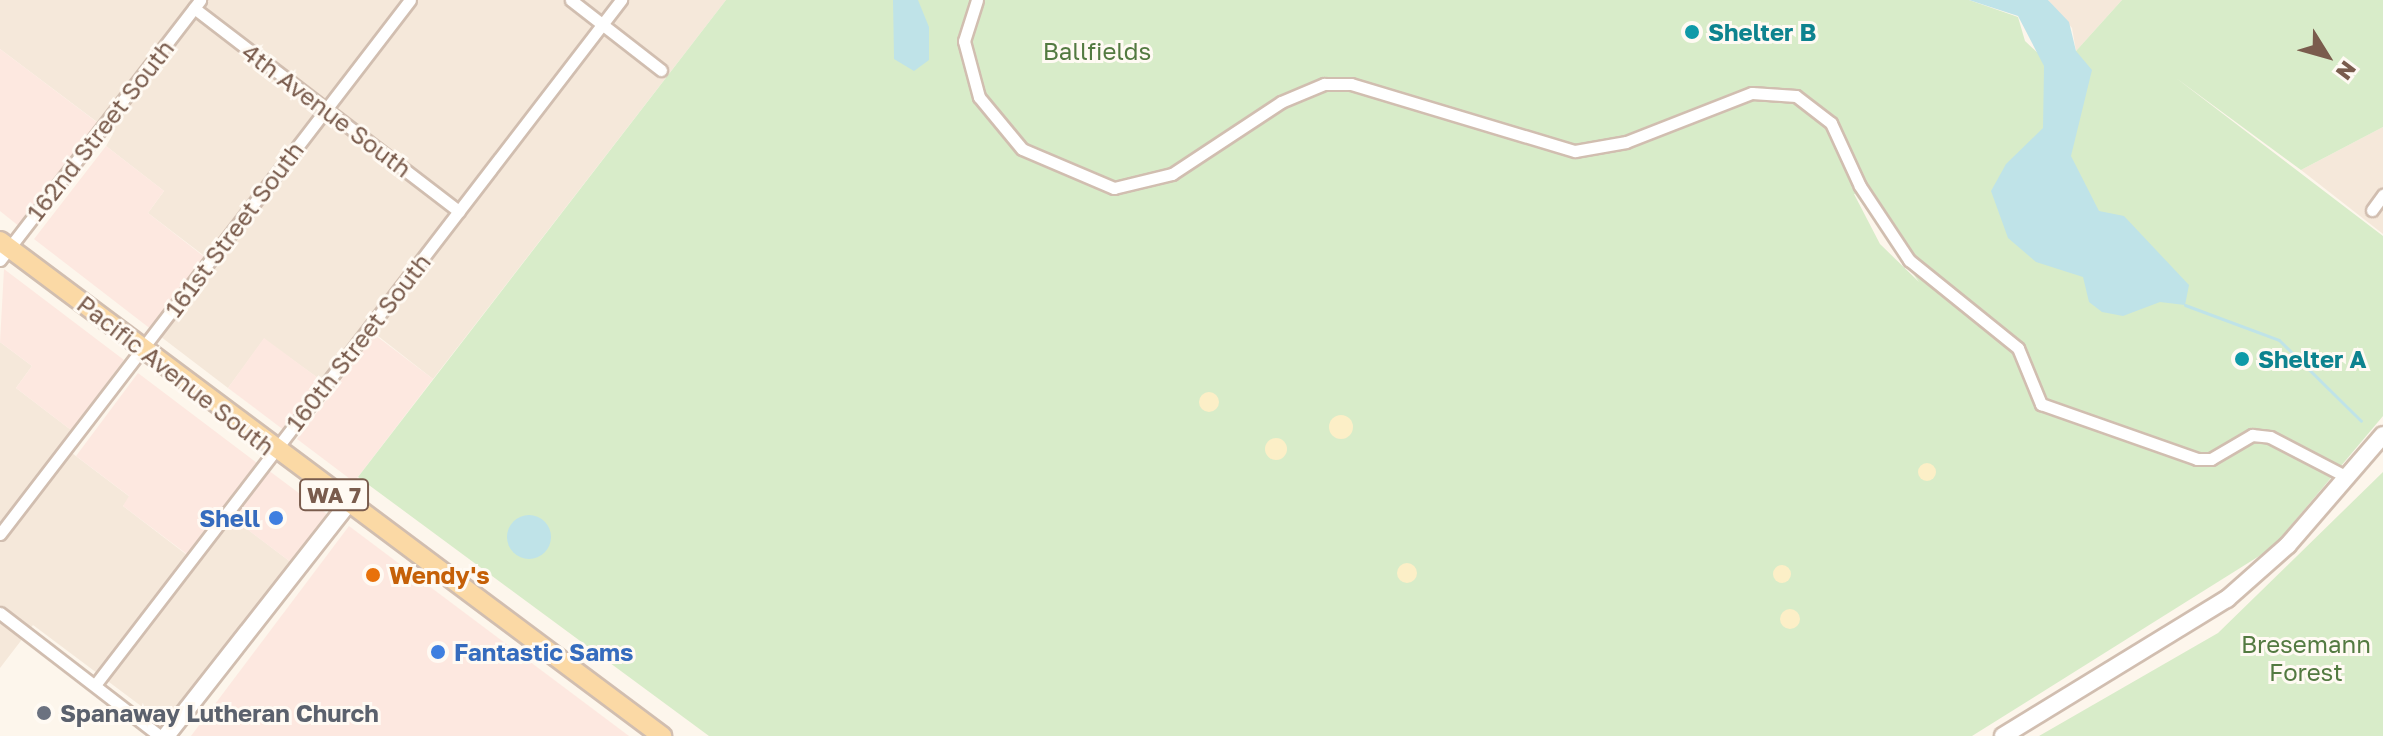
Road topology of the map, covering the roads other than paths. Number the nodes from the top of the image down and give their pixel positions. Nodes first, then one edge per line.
1 (410, 0) edge
2 (571, 0) edge
3 (621, 0) edge
4 (977, 0) edge
5 (197, 4) edge
6 (602, 25) junction
7 (661, 70) dead end
8 (325, 111) junction
9 (2383, 195) edge
10 (2372, 210) dead end
11 (459, 211) junction
12 (3, 250) edge
13 (142, 350) junction
14 (2383, 435) edge
15 (274, 451) junction
16 (2347, 477) junction
17 (347, 505) junction
18 (0, 534) edge
19 (0, 613) edge
20 (95, 685) junction
21 (160, 736) edge
22 (166, 736) edge
23 (662, 736) edge
24 (2003, 736) edge

1 - 8 street, 161st Street South
2 - 6 street
3 - 6 street, 160th Street South
4 - 16 street
5 - 8 street, 4th Avenue South
5 - 12 street, 162nd Street South
6 - 7 street
6 - 11 street, 160th Street South
8 - 11 street, 4th Avenue South
8 - 13 street, 161st Street South
9 - 10 street
11 - 15 street, 160th Street South
12 - 13 main road, Pacific Avenue South / WA 7
13 - 15 main road, Pacific Avenue South / WA 7
13 - 18 street, 161st Street South
14 - 16 main road
15 - 17 main road, Pacific Avenue South / WA 7
15 - 20 street, 160th Street South
16 - 24 main road
17 - 22 main road
17 - 23 main road, Pacific Avenue South / WA 7
19 - 20 street
20 - 21 street

